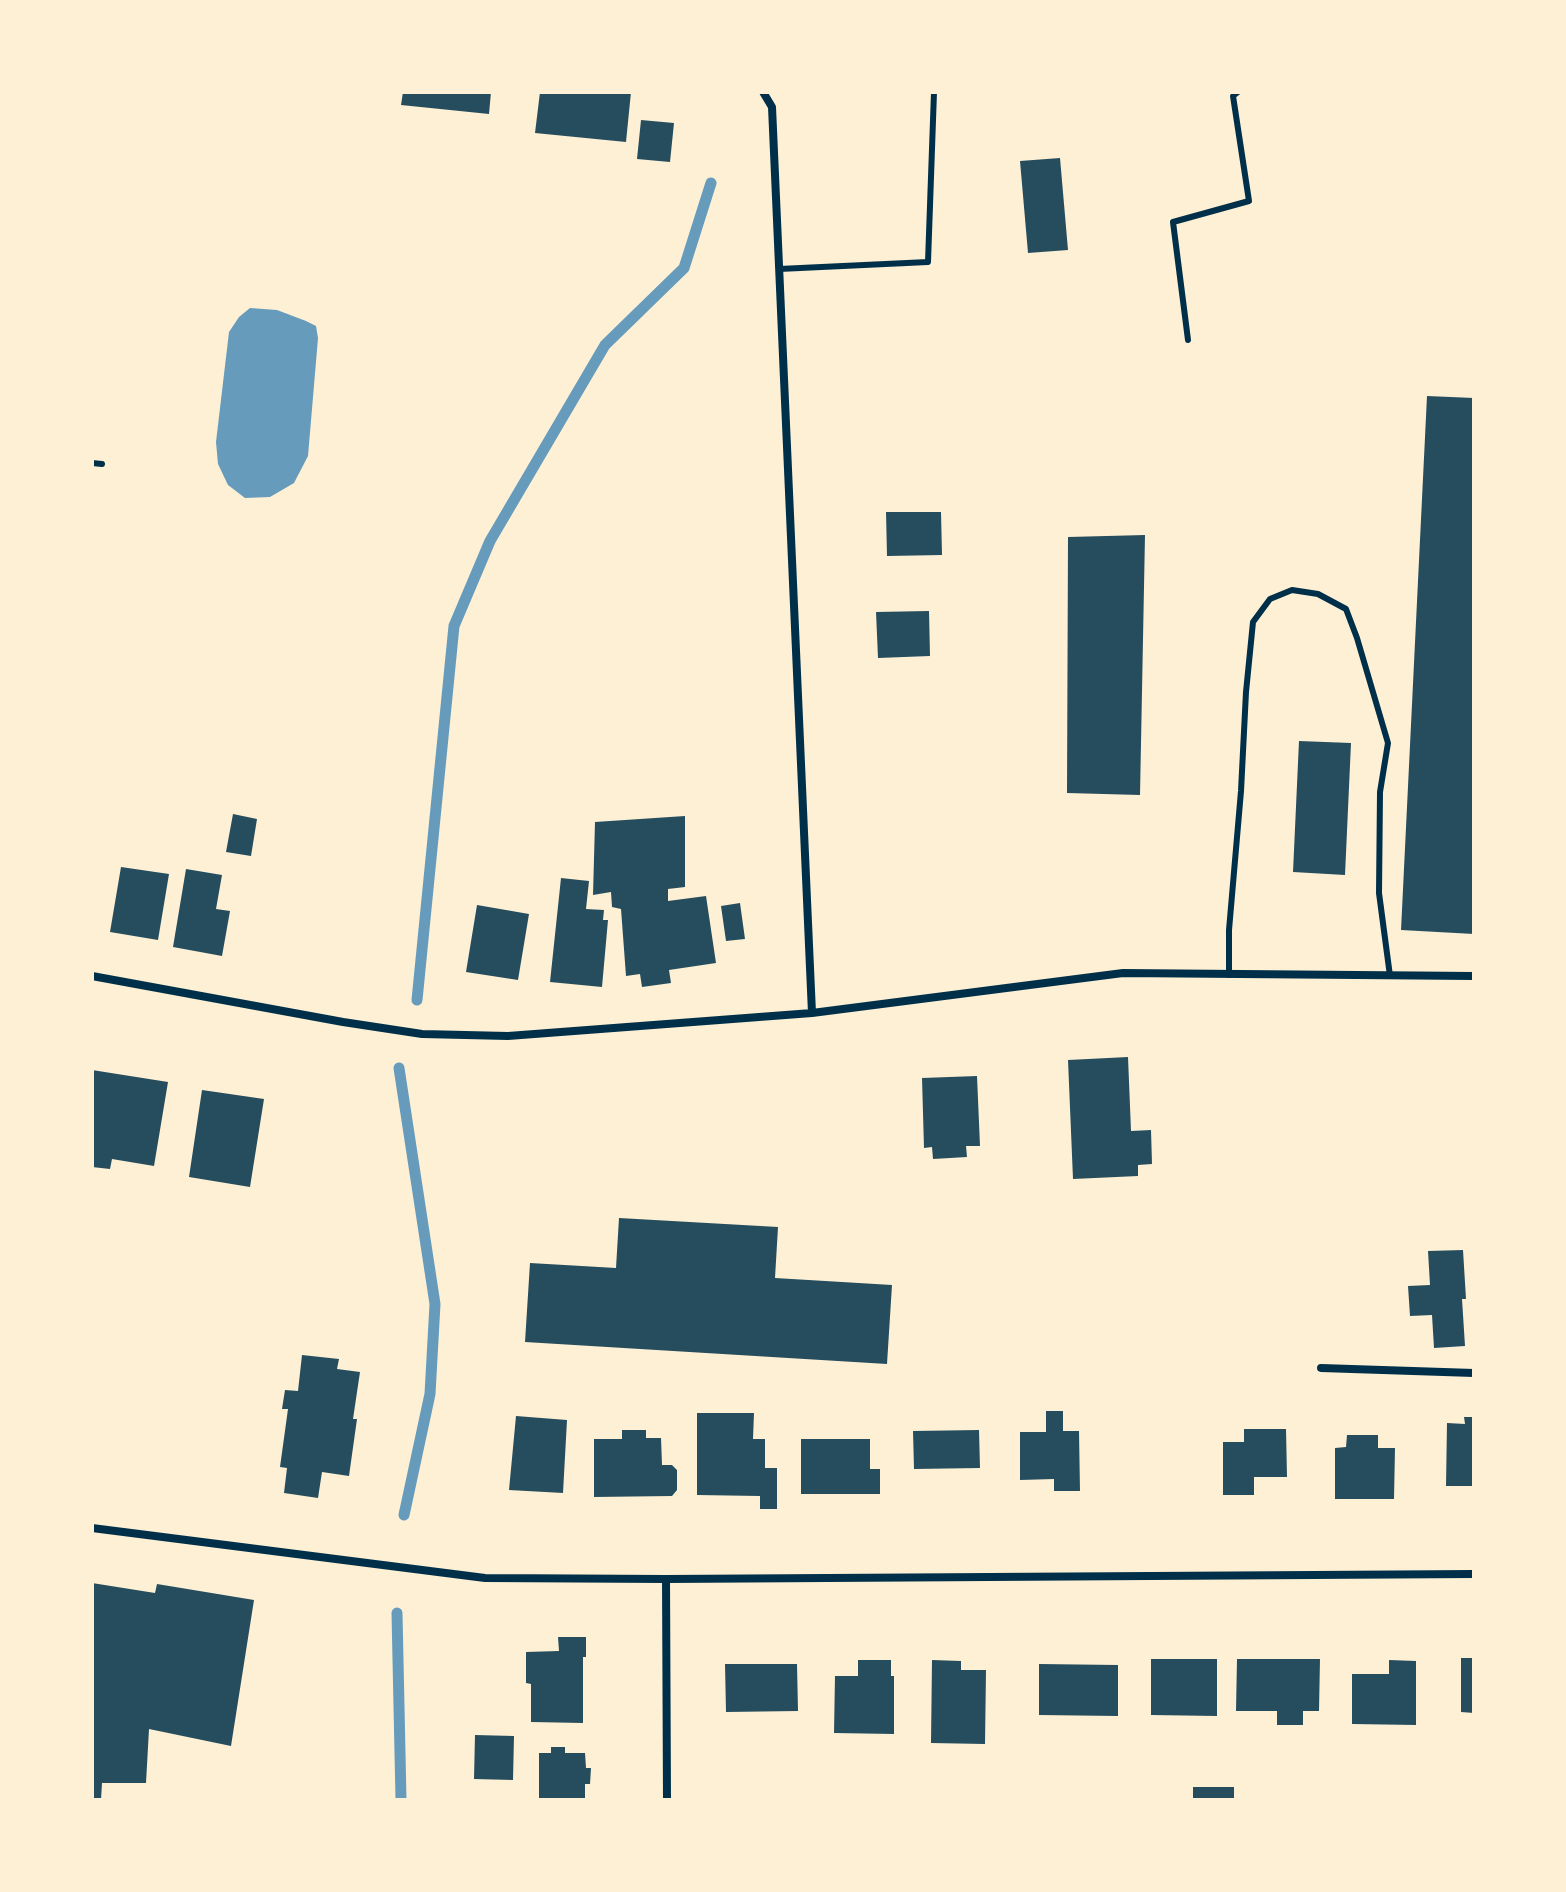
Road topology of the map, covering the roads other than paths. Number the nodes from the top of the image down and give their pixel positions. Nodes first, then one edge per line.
1 (763, 92) edge
2 (934, 92) edge
3 (1234, 93) edge
4 (779, 269) junction
5 (1188, 340) dead end
6 (92, 463) edge
7 (102, 464) dead end
8 (1229, 975) junction
9 (92, 976) edge
10 (1390, 976) junction
11 (1474, 976) edge
12 (812, 1013) junction
13 (1321, 1368) dead end
14 (1474, 1373) edge
15 (92, 1528) edge
16 (1474, 1574) edge
17 (666, 1579) junction
18 (667, 1800) edge

1 - 4 street
2 - 4 lane
3 - 5 lane
4 - 12 street
6 - 7 lane
8 - 10 street
8 - 10 lane
8 - 12 street
9 - 12 street
10 - 11 street
13 - 14 street
15 - 17 street
16 - 17 street
17 - 18 street

